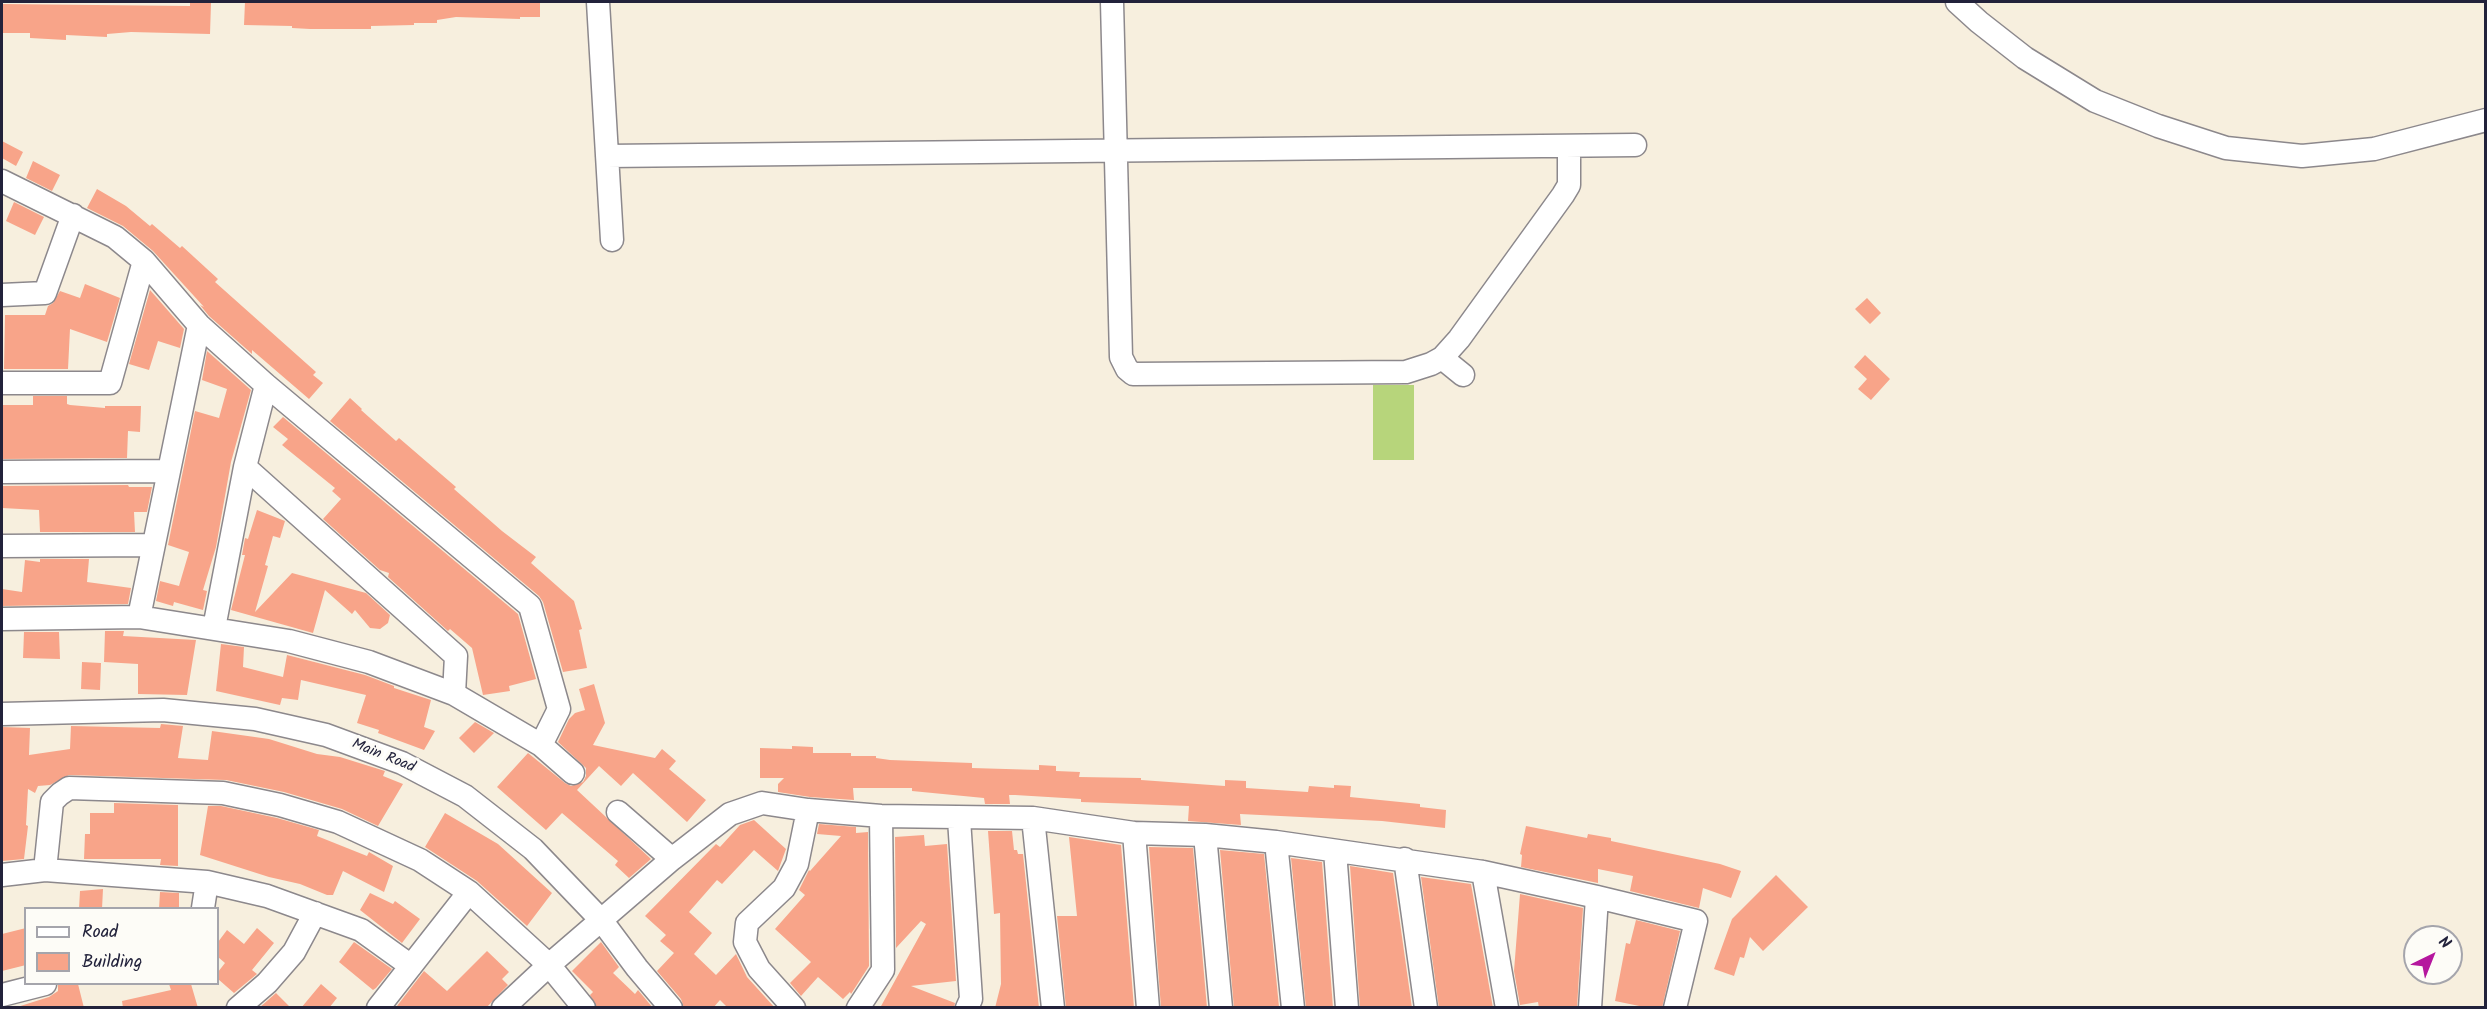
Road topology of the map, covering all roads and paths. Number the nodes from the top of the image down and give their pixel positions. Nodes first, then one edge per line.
1 (598, 2) edge
2 (1112, 2) edge
3 (1957, 2) edge
4 (2486, 120) edge
5 (1635, 145) dead end
6 (1569, 146) junction
7 (1116, 150) junction
8 (607, 156) junction
9 (2, 181) edge
10 (73, 215) junction
11 (612, 240) dead end
12 (144, 261) junction
13 (2, 295) edge
14 (200, 325) junction
15 (1442, 358) junction
16 (1463, 375) dead end
17 (2, 383) edge
18 (266, 385) junction
19 (245, 467) junction
20 (169, 471) junction
21 (2, 472) edge
22 (153, 545) junction
23 (2, 546) edge
24 (139, 617) junction
25 (2, 619) edge
26 (214, 628) junction
27 (454, 694) junction
28 (2, 714) edge
29 (541, 745) junction
30 (573, 773) dead end
31 (808, 810) junction
32 (618, 812) dead end
33 (881, 816) junction
34 (1033, 818) junction
35 (959, 819) junction
36 (1134, 833) junction
37 (1206, 835) junction
38 (1276, 842) junction
39 (1335, 851) junction
40 (672, 859) junction
41 (1405, 859) junction
42 (45, 870) junction
43 (1483, 872) junction
44 (2, 875) edge
45 (207, 882) junction
46 (469, 892) junction
47 (1597, 897) junction
48 (203, 907) edge
49 (315, 913) junction
50 (602, 921) junction
51 (549, 964) junction
52 (411, 966) junction
53 (41, 985) edge
54 (2, 995) edge
55 (238, 1008) edge
56 (378, 1008) edge
57 (503, 1008) edge
58 (584, 1008) edge
59 (670, 1008) edge
60 (794, 1008) edge
61 (858, 1008) edge
62 (967, 1008) edge
63 (1053, 1008) edge
64 (1148, 1008) edge
65 (1221, 1008) edge
66 (1293, 1008) edge
67 (1347, 1008) edge
68 (1426, 1008) edge
69 (1507, 1008) edge
70 (1590, 1008) edge
71 (1675, 1008) edge

1 - 8 street
2 - 7 street
3 - 4 street
5 - 6 street
6 - 7 street
6 - 15 street
7 - 8 street
7 - 15 street
8 - 11 street
9 - 10 street
10 - 12 street
10 - 13 street
12 - 14 street
12 - 17 street
14 - 18 street
14 - 20 street
15 - 16 street
18 - 19 street
18 - 29 street
19 - 26 street
19 - 27 street
20 - 21 street
20 - 22 street
22 - 23 street
22 - 24 street
24 - 25 street
24 - 26 street
26 - 27 street
27 - 29 street
28 - 50 street, Main Road
29 - 30 street
31 - 33 street
31 - 40 street
31 - 60 street
32 - 40 street
33 - 35 street
33 - 61 street
34 - 35 street
34 - 36 street
34 - 63 street
35 - 62 street
36 - 37 street
36 - 64 street
37 - 38 street
37 - 65 street
38 - 39 street
38 - 66 street
39 - 41 street
39 - 67 street
40 - 50 street
41 - 43 street
41 - 68 street
42 - 44 street
42 - 45 street
42 - 46 street
43 - 47 street
43 - 69 street
45 - 48 street
45 - 49 street
46 - 51 street
46 - 52 street
47 - 70 street
47 - 71 street
49 - 52 street
49 - 55 street
50 - 51 street
50 - 59 street, Main Road
51 - 57 street
51 - 58 street
52 - 56 street
53 - 54 street

